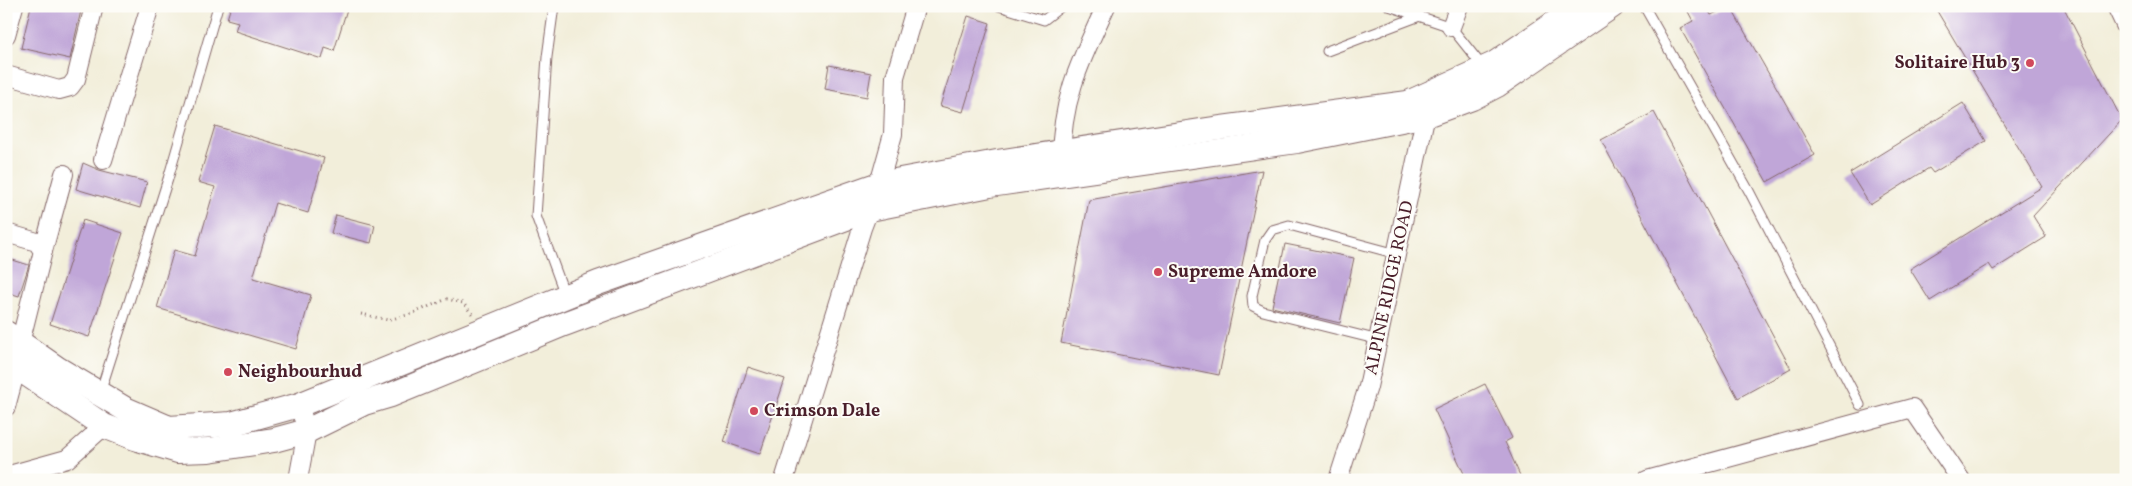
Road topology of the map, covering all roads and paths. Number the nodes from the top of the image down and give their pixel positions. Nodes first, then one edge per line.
1 (14, 6) edge
2 (94, 6) edge
3 (150, 6) edge
4 (218, 6) edge
5 (554, 6) edge
6 (916, 6) edge
7 (999, 6) edge
8 (1062, 6) edge
9 (1106, 6) edge
10 (1389, 6) edge
11 (1421, 6) edge
12 (1459, 6) edge
13 (1580, 6) edge
14 (1612, 6) edge
15 (1644, 6) edge
16 (2116, 6) edge
17 (1417, 17) junction
18 (1451, 27) junction
19 (2126, 28) edge
20 (6, 35) edge
21 (1327, 51) dead end
22 (6, 75) edge
23 (1491, 77) junction
24 (1428, 105) junction
25 (103, 160) dead end
26 (1061, 164) junction
27 (64, 174) dead end
28 (879, 184) junction
29 (870, 209) junction
30 (6, 233) edge
31 (44, 251) junction
32 (1397, 254) junction
33 (565, 296) junction
34 (361, 314) dead end
35 (484, 329) junction
36 (1379, 340) junction
37 (12, 350) edge
38 (100, 393) junction
39 (299, 405) junction
40 (1860, 405) dead end
41 (6, 407) edge
42 (104, 426) junction
43 (307, 431) junction
44 (6, 476) edge
45 (298, 480) edge
46 (784, 480) edge
47 (1338, 480) edge
48 (1647, 480) edge
49 (1962, 480) edge

1 - 20 street
2 - 22 street
3 - 25 street
4 - 38 lane
5 - 33 lane
6 - 28 street
7 - 8 lane
9 - 26 street
10 - 17 lane
11 - 17 lane
12 - 18 street
13 - 23 street
14 - 23 street
15 - 40 lane
16 - 19 street
17 - 18 lane
17 - 21 lane
18 - 23 lane
23 - 24 street
24 - 26 street
24 - 32 street, ALPINE RIDGE ROAD
26 - 28 street
26 - 29 street
27 - 31 street
28 - 29 street
28 - 33 street
29 - 43 street
29 - 46 street
30 - 31 street
31 - 37 street
32 - 36 street, ALPINE RIDGE ROAD
32 - 36 lane
33 - 35 street
34 - 35 path
35 - 39 street
36 - 47 street, ALPINE RIDGE ROAD
37 - 38 street
37 - 41 street
37 - 42 street
38 - 39 street
39 - 43 street
42 - 43 street
42 - 44 street
43 - 45 street
48 - 49 street

